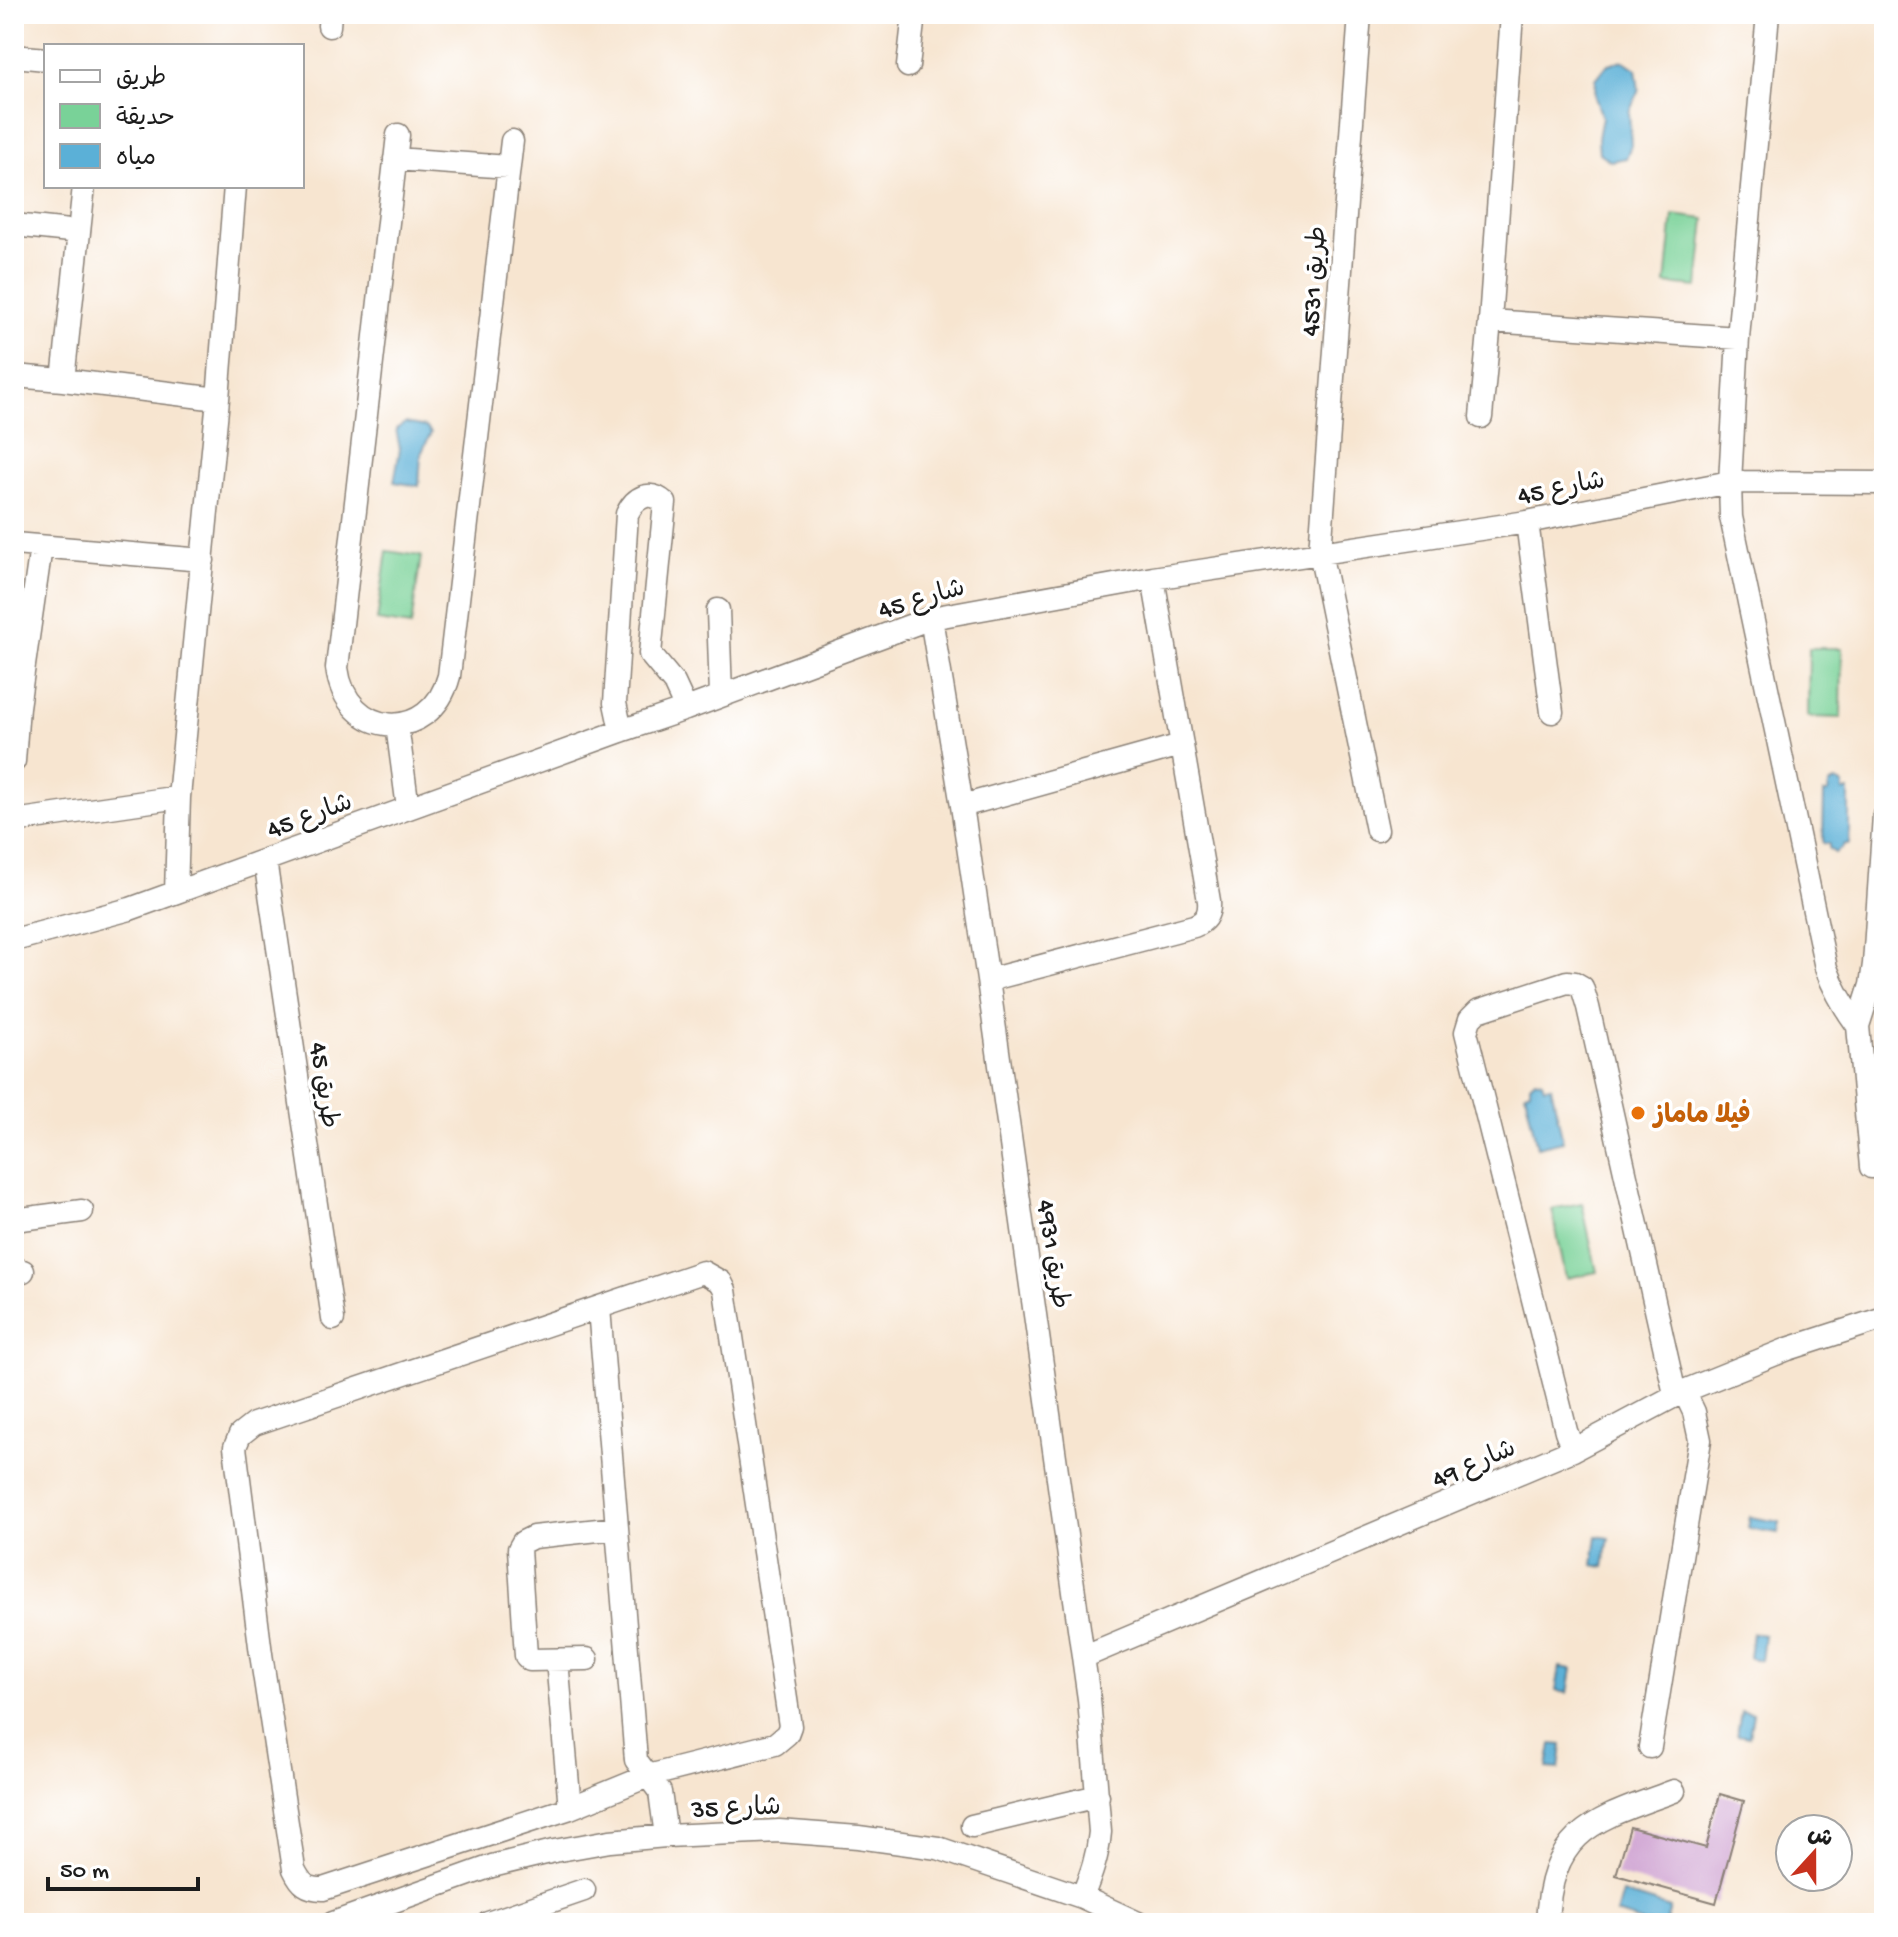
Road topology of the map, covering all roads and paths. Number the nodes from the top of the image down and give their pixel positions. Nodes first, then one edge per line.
1 (914, 14) edge
2 (1360, 14) edge
3 (1512, 14) edge
4 (1768, 14) edge
5 (14, 56) edge
6 (44, 59) edge
7 (908, 66) dead end
8 (398, 135) dead end
9 (512, 141) dead end
10 (395, 159) junction
11 (509, 167) junction
12 (84, 188) edge
13 (235, 188) edge
14 (14, 225) edge
15 (79, 232) junction
16 (1490, 321) junction
17 (1738, 338) junction
18 (14, 376) edge
19 (63, 380) junction
20 (218, 399) junction
21 (1481, 417) dead end
22 (1730, 482) junction
23 (1884, 483) edge
24 (1527, 522) junction
25 (14, 544) edge
26 (41, 547) junction
27 (1320, 552) junction
28 (203, 560) junction
29 (1153, 578) junction
30 (718, 610) dead end
31 (931, 618) junction
32 (650, 654) junction
33 (617, 663) junction
34 (721, 695) junction
35 (16, 707) edge
36 (686, 709) junction
37 (1552, 712) dead end
38 (397, 725) junction
39 (621, 731) junction
40 (1181, 745) junction
41 (14, 761) edge
42 (179, 797) junction
43 (962, 806) junction
44 (408, 808) junction
45 (1884, 815) edge
46 (14, 821) edge
47 (1377, 830) dead end
48 (265, 860) junction
49 (176, 892) junction
50 (14, 940) edge
51 (988, 980) junction
52 (1858, 1026) junction
53 (1871, 1167) dead end
54 (82, 1211) dead end
55 (14, 1220) edge
56 (599, 1308) junction
57 (1884, 1318) edge
58 (333, 1319) dead end
59 (1680, 1392) junction
60 (1573, 1450) junction
61 (617, 1528) junction
62 (1083, 1657) junction
63 (587, 1659) dead end
64 (557, 1660) junction
65 (1650, 1747) dead end
66 (648, 1776) junction
67 (1674, 1791) dead end
68 (1098, 1796) junction
69 (570, 1808) junction
70 (972, 1826) dead end
71 (666, 1836) junction
72 (584, 1890) dead end
73 (1082, 1897) junction
74 (333, 1923) edge
75 (488, 1923) edge
76 (1138, 1923) edge
77 (1547, 1923) edge

1 - 7 street
2 - 27 street, طريق 4531
3 - 16 street
4 - 17 street
5 - 6 street
8 - 10 street
9 - 11 street
10 - 11 street
10 - 38 street
11 - 38 street
12 - 15 street
13 - 20 street
14 - 15 street
15 - 19 street
16 - 17 street
16 - 21 street
17 - 22 street
18 - 19 street
19 - 20 street
20 - 28 street
22 - 23 street, شارع 45
22 - 24 street, شارع 45
22 - 52 street
24 - 27 street, شارع 45
24 - 37 street
25 - 26 street
26 - 28 street
26 - 35 street
27 - 29 street, شارع 45
27 - 47 street, طريق 4531
28 - 42 street
29 - 31 street, شارع 45
29 - 40 street
30 - 34 street
31 - 34 street, شارع 45
31 - 43 street, طريق 4931
32 - 33 street
32 - 33 street
32 - 36 street
33 - 39 street
34 - 36 street, شارع 45
35 - 41 street
36 - 39 street, شارع 45
38 - 44 street
39 - 44 street, شارع 45
40 - 43 street
40 - 51 street
42 - 46 street
42 - 49 street
43 - 51 street, طريق 4931
44 - 48 street, شارع 45
45 - 52 street
48 - 49 street, شارع 45
48 - 58 street, طريق 45
49 - 50 street, شارع 45
51 - 62 street, طريق 4931
52 - 53 street
54 - 55 street
56 - 61 street
56 - 66 street
56 - 69 street
57 - 59 street, شارع 49
59 - 60 street, شارع 49
59 - 60 street
59 - 65 street
60 - 62 street, شارع 49
61 - 64 street
61 - 66 street
62 - 68 street, طريق 4931
63 - 64 street
64 - 69 street
66 - 69 street
66 - 71 street
67 - 77 street
68 - 70 street
68 - 73 street, طريق 4931
71 - 73 street, شارع 35
71 - 74 street, شارع 35
72 - 75 street
73 - 76 street, شارع 35

